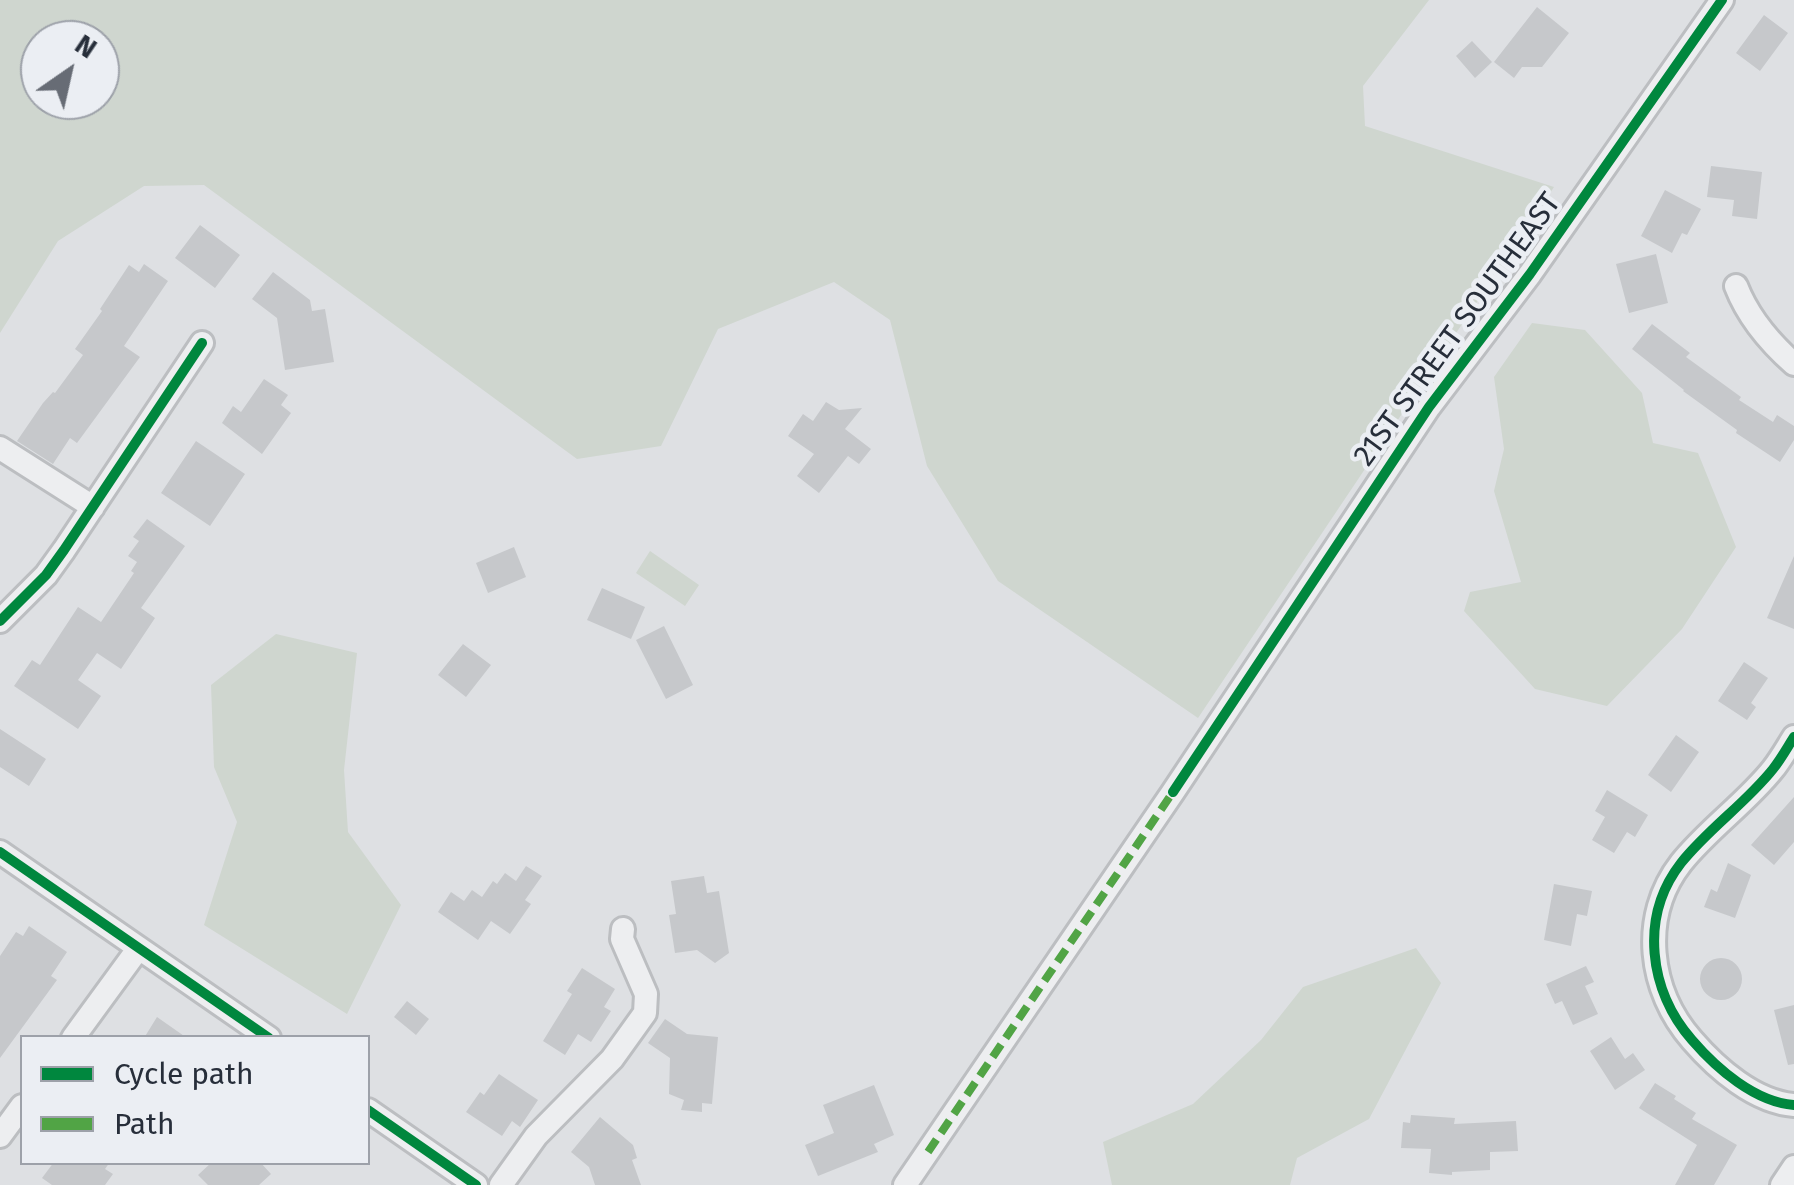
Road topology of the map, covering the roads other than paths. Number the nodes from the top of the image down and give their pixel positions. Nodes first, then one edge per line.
1 (1722, 0) edge
2 (1736, 286) dead end
3 (202, 343) dead end
4 (1794, 364) edge
5 (0, 448) edge
6 (93, 507) junction
7 (0, 621) edge
8 (1794, 737) edge
9 (0, 852) edge
10 (623, 929) dead end
11 (138, 949) junction
12 (75, 1035) edge
13 (265, 1035) edge
14 (1794, 1105) edge
15 (20, 1109) edge
16 (370, 1111) edge
17 (0, 1136) edge
18 (1794, 1167) edge
19 (476, 1185) edge
20 (501, 1185) edge
21 (905, 1185) edge
22 (1782, 1185) edge

1 - 21 street, 21ST STREET SOUTHEAST
2 - 4 street
3 - 6 street
5 - 6 street
6 - 7 street
8 - 14 street
9 - 11 street
10 - 20 street
11 - 12 street
11 - 13 street
15 - 17 street
16 - 19 street
18 - 22 street

